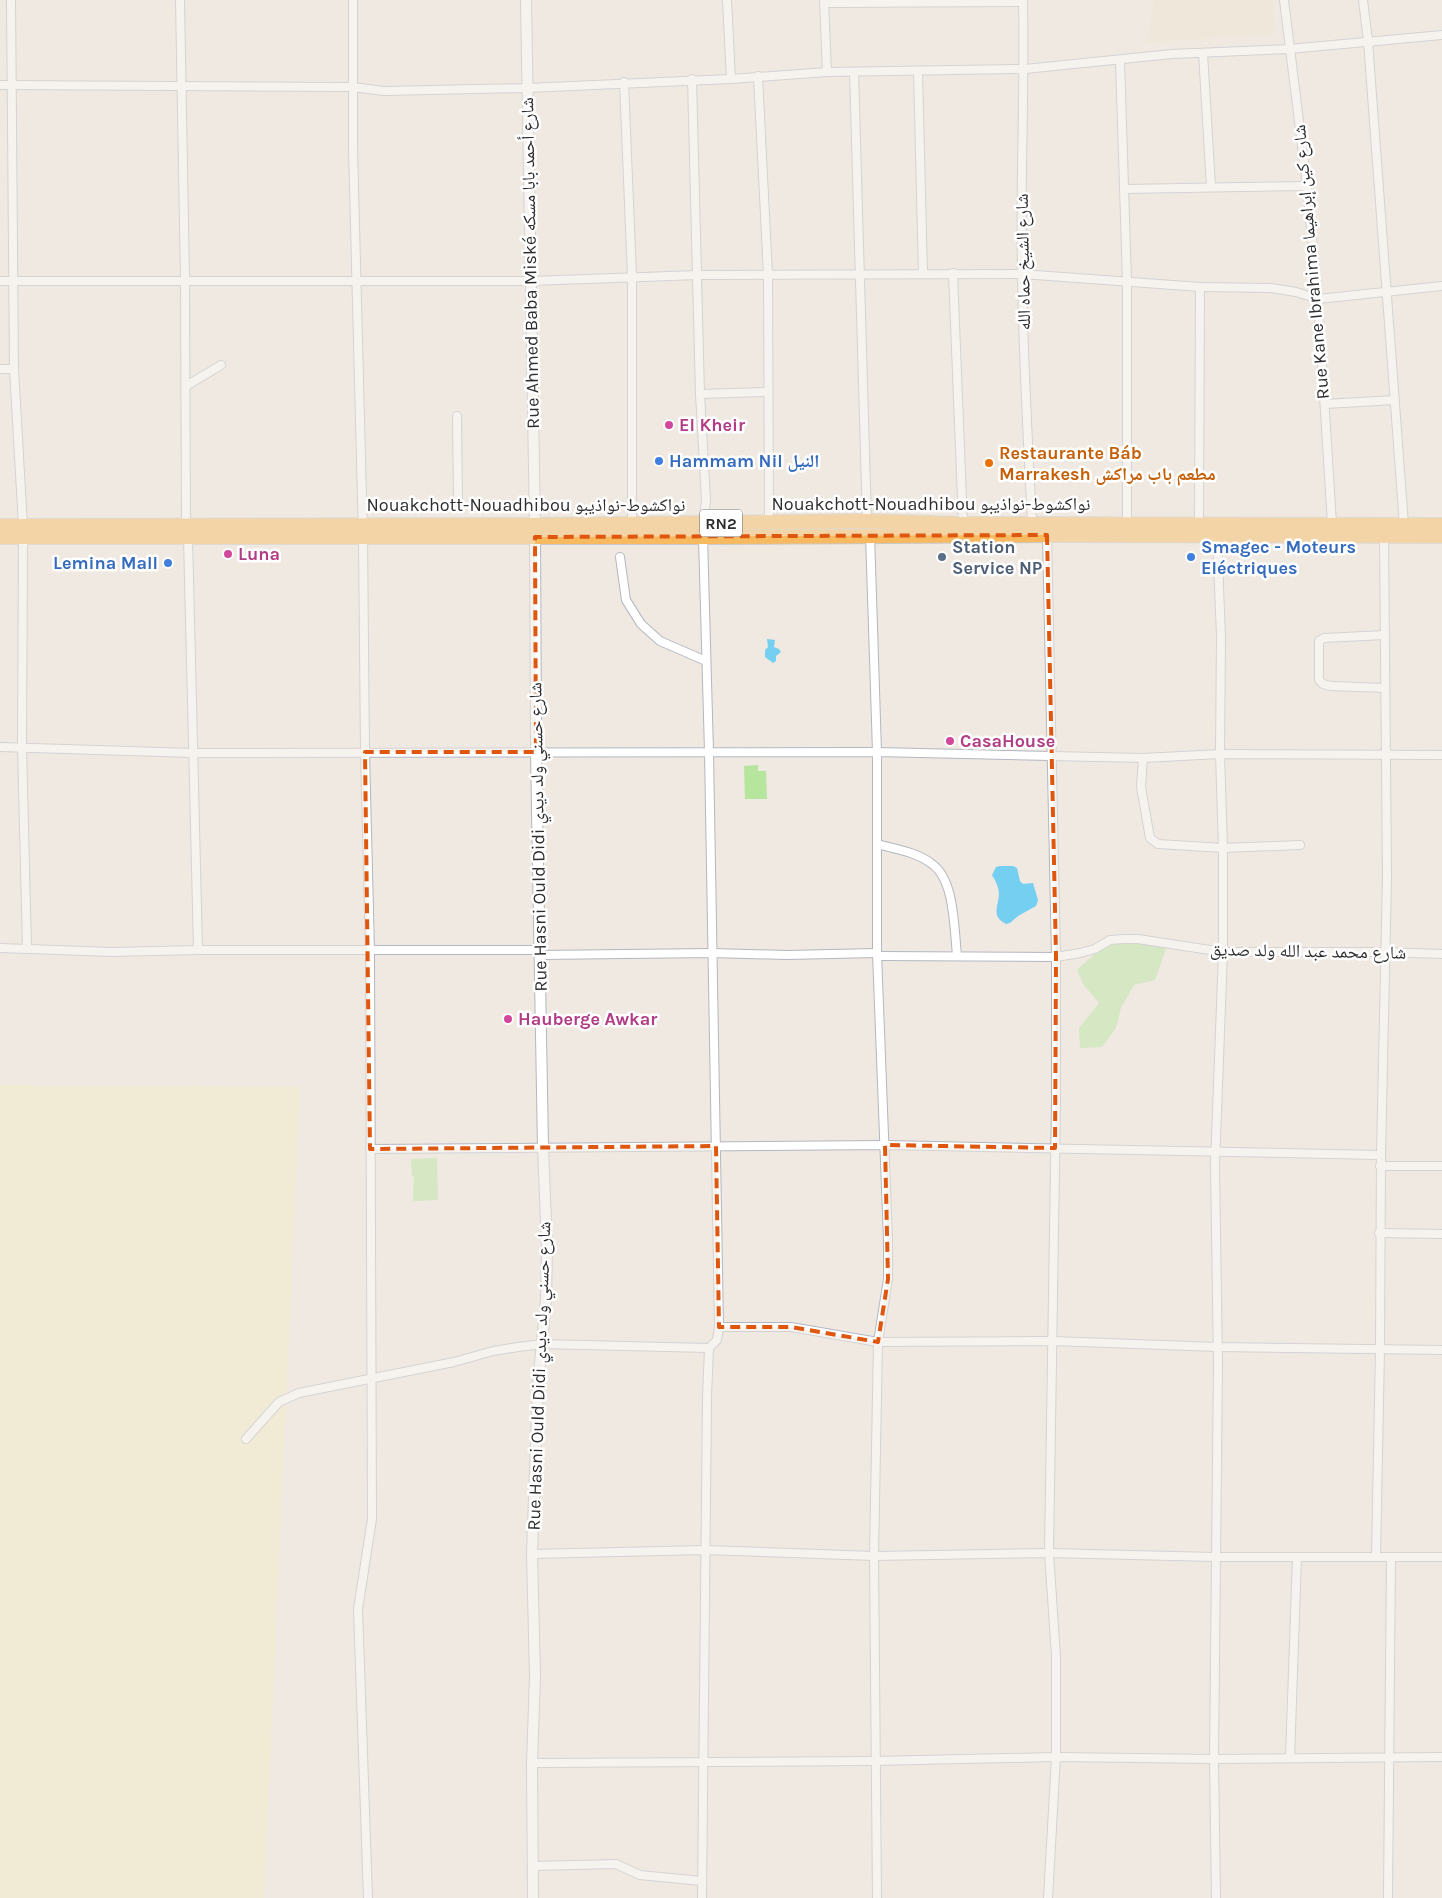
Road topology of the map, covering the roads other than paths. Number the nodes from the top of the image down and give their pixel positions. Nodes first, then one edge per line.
1 (11, 0) edge
2 (180, 0) edge
3 (353, 0) edge
4 (526, 0) edge
5 (727, 0) edge
6 (1284, 0) edge
7 (1363, 0) edge
8 (825, 1) edge
9 (1023, 1) edge
10 (1442, 35) edge
11 (1368, 41) junction
12 (1289, 49) junction
13 (1203, 53) junction
14 (1120, 60) junction
15 (1024, 69) junction
16 (918, 71) junction
17 (827, 72) junction
18 (854, 72) junction
19 (758, 76) junction
20 (692, 79) junction
21 (731, 79) junction
22 (624, 82) junction
23 (0, 85) edge
24 (12, 85) junction
25 (182, 86) junction
26 (352, 87) junction
27 (527, 88) junction
28 (1307, 186) junction
29 (1211, 187) junction
30 (1125, 188) junction
31 (954, 273) junction
32 (860, 274) junction
33 (923, 274) junction
34 (1022, 274) junction
35 (698, 275) junction
36 (768, 275) junction
37 (632, 276) junction
38 (185, 280) junction
39 (531, 280) junction
40 (0, 281) edge
41 (13, 281) junction
42 (357, 281) junction
43 (1127, 282) junction
44 (1442, 286) edge
45 (1200, 287) junction
46 (1388, 292) junction
47 (1318, 299) junction
48 (221, 365) dead end
49 (0, 369) edge
50 (14, 369) junction
51 (186, 386) junction
52 (768, 392) junction
53 (700, 394) junction
54 (1395, 400) junction
55 (1325, 404) junction
56 (456, 416) dead end
57 (458, 500) dead end
58 (867, 521) junction
59 (769, 522) junction
60 (1032, 523) junction
61 (632, 524) junction
62 (963, 524) junction
63 (1127, 524) junction
64 (1199, 524) junction
65 (1332, 524) junction
66 (1442, 524) edge
67 (1404, 525) junction
68 (0, 526) edge
69 (703, 530) junction
70 (187, 531) junction
71 (363, 531) junction
72 (535, 531) junction
73 (23, 532) junction
74 (1047, 535) junction
75 (871, 536) junction
76 (1217, 536) junction
77 (1384, 536) junction
78 (1442, 536) edge
79 (0, 537) edge
80 (620, 558) dead end
81 (1385, 635) junction
82 (706, 661) junction
83 (1386, 688) junction
84 (0, 747) edge
85 (22, 747) junction
86 (365, 752) junction
87 (536, 752) junction
88 (709, 752) junction
89 (877, 752) junction
90 (193, 753) junction
91 (1220, 754) junction
92 (1386, 754) junction
93 (1052, 755) junction
94 (1442, 755) edge
95 (1143, 758) junction
96 (877, 844) junction
97 (1300, 846) dead end
98 (1223, 848) junction
99 (0, 948) edge
100 (27, 948) junction
101 (198, 950) junction
102 (370, 950) junction
103 (539, 952) junction
104 (712, 952) junction
105 (1222, 952) junction
106 (1385, 952) junction
107 (878, 954) junction
108 (1442, 954) edge
109 (957, 955) junction
110 (1056, 957) junction
111 (885, 1145) junction
112 (716, 1146) junction
113 (543, 1147) junction
114 (1055, 1148) junction
115 (370, 1149) junction
116 (1216, 1151) junction
117 (1380, 1155) junction
118 (1380, 1166) junction
119 (1442, 1166) edge
120 (1379, 1233) junction
121 (1442, 1234) edge
122 (719, 1327) junction
123 (1052, 1341) junction
124 (878, 1342) junction
125 (542, 1344) junction
126 (1218, 1347) junction
127 (709, 1348) junction
128 (1380, 1349) junction
129 (1442, 1350) edge
130 (372, 1377) junction
131 (246, 1439) dead end
132 (705, 1550) junction
133 (1048, 1553) junction
134 (532, 1554) junction
135 (874, 1556) junction
136 (1297, 1556) junction
137 (1376, 1556) junction
138 (1215, 1557) junction
139 (1391, 1557) junction
140 (1442, 1557) edge
141 (1056, 1757) junction
142 (1442, 1757) edge
143 (1290, 1758) junction
144 (1388, 1758) junction
145 (1214, 1759) junction
146 (875, 1761) junction
147 (703, 1762) junction
148 (532, 1763) junction
149 (533, 1866) junction
150 (701, 1881) junction
151 (368, 1898) edge
152 (533, 1898) edge
153 (702, 1898) edge
154 (877, 1898) edge
155 (1048, 1898) edge
156 (1216, 1898) edge
157 (1388, 1898) edge

1 - 24 street
2 - 25 street
3 - 26 street
4 - 27 street, Rue Ahmed Baba Miské شارع أحمد بابا مسكه
5 - 21 street
6 - 12 street, Rue Kane Ibrahima شارع كين إبراهيما
7 - 11 street
8 - 9 street
8 - 17 street
9 - 15 street, شارع الشيخ حماه الله
10 - 11 street
11 - 12 street
11 - 46 street
12 - 13 street
12 - 28 street, Rue Kane Ibrahima شارع كين إبراهيما
13 - 14 street
13 - 29 street
14 - 15 street
14 - 30 street
15 - 16 street
15 - 34 street, شارع الشيخ حماه الله
16 - 18 street
16 - 33 street
17 - 18 street
17 - 19 street
18 - 32 street
19 - 21 street
19 - 36 street
20 - 21 street
20 - 22 street
20 - 35 street
22 - 27 street
22 - 37 street
23 - 24 street
24 - 25 street
24 - 41 street
25 - 26 street
25 - 38 street
26 - 27 street
26 - 42 street
27 - 39 street, Rue Ahmed Baba Miské شارع أحمد بابا مسكه
28 - 29 street
28 - 47 street, Rue Kane Ibrahima شارع كين إبراهيما
29 - 30 street
30 - 43 street
31 - 33 street
31 - 34 street
31 - 62 street
32 - 33 street
32 - 36 street
32 - 58 street
34 - 43 street
34 - 60 street, شارع الشيخ حماه الله
35 - 36 street
35 - 37 street
35 - 53 street
36 - 52 street
37 - 39 street
37 - 61 street
38 - 41 street
38 - 42 street
38 - 51 street
39 - 42 street
39 - 72 street, Rue Ahmed Baba Miské شارع أحمد بابا مسكه
40 - 41 street
41 - 50 street
42 - 71 street
43 - 45 street
43 - 63 street
44 - 46 street
45 - 47 street
45 - 64 street
46 - 47 street
46 - 54 street
47 - 55 street, Rue Kane Ibrahima شارع كين إبراهيما
48 - 51 street
49 - 50 street
50 - 73 street
51 - 70 street
52 - 53 street
52 - 59 street
53 - 69 street
54 - 55 street
54 - 67 street
55 - 65 street, Rue Kane Ibrahima شارع كين إبراهيما
56 - 57 street
58 - 59 highway, Nouakchott-Nouadhibou نواكشوط-نواذيبو / RN2
58 - 62 highway, Nouakchott-Nouadhibou نواكشوط-نواذيبو / RN2
58 - 75 street
59 - 69 highway, Nouakchott-Nouadhibou نواكشوط-نواذيبو / RN2
60 - 62 highway, Nouakchott-Nouadhibou نواكشوط-نواذيبو / RN2
60 - 63 highway, Nouakchott-Nouadhibou نواكشوط-نواذيبو / RN2
61 - 69 highway, Nouakchott-Nouadhibou نواكشوط-نواذيبو / RN2
61 - 72 highway, Nouakchott-Nouadhibou نواكشوط-نواذيبو / RN2
63 - 64 highway, Nouakchott-Nouadhibou نواكشوط-نواذيبو / RN2
64 - 65 highway, Nouakchott-Nouadhibou نواكشوط-نواذيبو / RN2
65 - 67 highway, Nouakchott-Nouadhibou نواكشوط-نواذيبو / RN2
66 - 67 highway, Nouakchott-Nouadhibou نواكشوط-نواذيبو / RN2
68 - 73 highway, Nouakchott-Nouadhibou نواكشوط-نواذيبو / RN2
69 - 72 highway, Nouakchott-Nouadhibou نواكشوط-نواذيبو / RN2
69 - 75 highway, Nouakchott-Nouadhibou نواكشوط-نواذيبو / RN2
69 - 82 street
70 - 71 highway, Nouakchott-Nouadhibou نواكشوط-نواذيبو / RN2
70 - 73 highway, Nouakchott-Nouadhibou نواكشوط-نواذيبو / RN2
70 - 90 street
71 - 72 highway, Nouakchott-Nouadhibou نواكشوط-نواذيبو / RN2
71 - 86 street
72 - 87 street, Rue Hasni Ould Didi شارع حسني ولد ديدي
73 - 79 highway, Nouakchott-Nouadhibou نواكشوط-نواذيبو / RN2
73 - 85 street
74 - 75 highway, Nouakchott-Nouadhibou نواكشوط-نواذيبو / RN2
74 - 76 highway, Nouakchott-Nouadhibou نواكشوط-نواذيبو / RN2
74 - 93 street
75 - 89 street
76 - 77 highway, Nouakchott-Nouadhibou نواكشوط-نواذيبو / RN2
76 - 91 street
77 - 78 highway, Nouakchott-Nouadhibou نواكشوط-نواذيبو / RN2
77 - 81 street
80 - 82 street
81 - 83 street
81 - 83 street
82 - 88 street
83 - 92 street
84 - 85 street
85 - 90 street
85 - 100 street
86 - 87 street
86 - 90 street
86 - 102 street
87 - 88 street
87 - 103 street, Rue Hasni Ould Didi شارع حسني ولد ديدي
88 - 89 street
88 - 104 street
89 - 93 street
89 - 96 street
90 - 101 street
91 - 92 street
91 - 95 street
91 - 98 street
92 - 94 street
92 - 106 street
93 - 95 street
93 - 110 street
95 - 98 street
96 - 107 street
96 - 109 street
97 - 98 street
98 - 105 street
99 - 100 street, شارع محمد عبد الله ولد صديق
100 - 101 street, شارع محمد عبد الله ولد صديق
101 - 102 street, شارع محمد عبد الله ولد صديق
102 - 103 street, شارع محمد عبد الله ولد صديق
102 - 115 street
103 - 104 street, شارع محمد عبد الله ولد صديق
103 - 113 street, Rue Hasni Ould Didi شارع حسني ولد ديدي
104 - 107 street, شارع محمد عبد الله ولد صديق
104 - 112 street
105 - 106 street, شارع محمد عبد الله ولد صديق
105 - 110 street, شارع محمد عبد الله ولد صديق
105 - 116 street
106 - 108 street, شارع محمد عبد الله ولد صديق
106 - 117 street
107 - 109 street, شارع محمد عبد الله ولد صديق
107 - 111 street
109 - 110 street, شارع محمد عبد الله ولد صديق
110 - 114 street
111 - 112 street
111 - 114 street
111 - 124 street
112 - 113 street
112 - 122 street
113 - 115 street
113 - 125 street, Rue Hasni Ould Didi شارع حسني ولد ديدي
114 - 116 street
114 - 123 street
115 - 130 street
116 - 117 street
116 - 126 street
117 - 118 street
118 - 119 street
118 - 120 street
120 - 121 street
120 - 128 street
122 - 124 street
122 - 127 street
123 - 124 street
123 - 126 street
123 - 133 street
124 - 135 street
125 - 127 street
125 - 130 street
125 - 134 street, Rue Hasni Ould Didi شارع حسني ولد ديدي
126 - 128 street
126 - 138 street
127 - 132 street
128 - 129 street
128 - 137 street
130 - 131 street
130 - 151 street
132 - 134 street
132 - 135 street
132 - 147 street
133 - 135 street
133 - 138 street
133 - 141 street
134 - 148 street, Rue Hasni Ould Didi شارع حسني ولد ديدي
135 - 146 street
136 - 137 street
136 - 138 street
136 - 143 street
137 - 139 street
138 - 145 street
139 - 140 street
139 - 144 street
141 - 145 street
141 - 146 street
141 - 155 street
142 - 144 street
143 - 144 street
143 - 145 street
144 - 157 street
145 - 156 street
146 - 147 street
146 - 154 street
147 - 148 street
147 - 150 street
148 - 149 street, Rue Hasni Ould Didi شارع حسني ولد ديدي
149 - 150 street
149 - 152 street, Rue Hasni Ould Didi شارع حسني ولد ديدي
150 - 153 street

